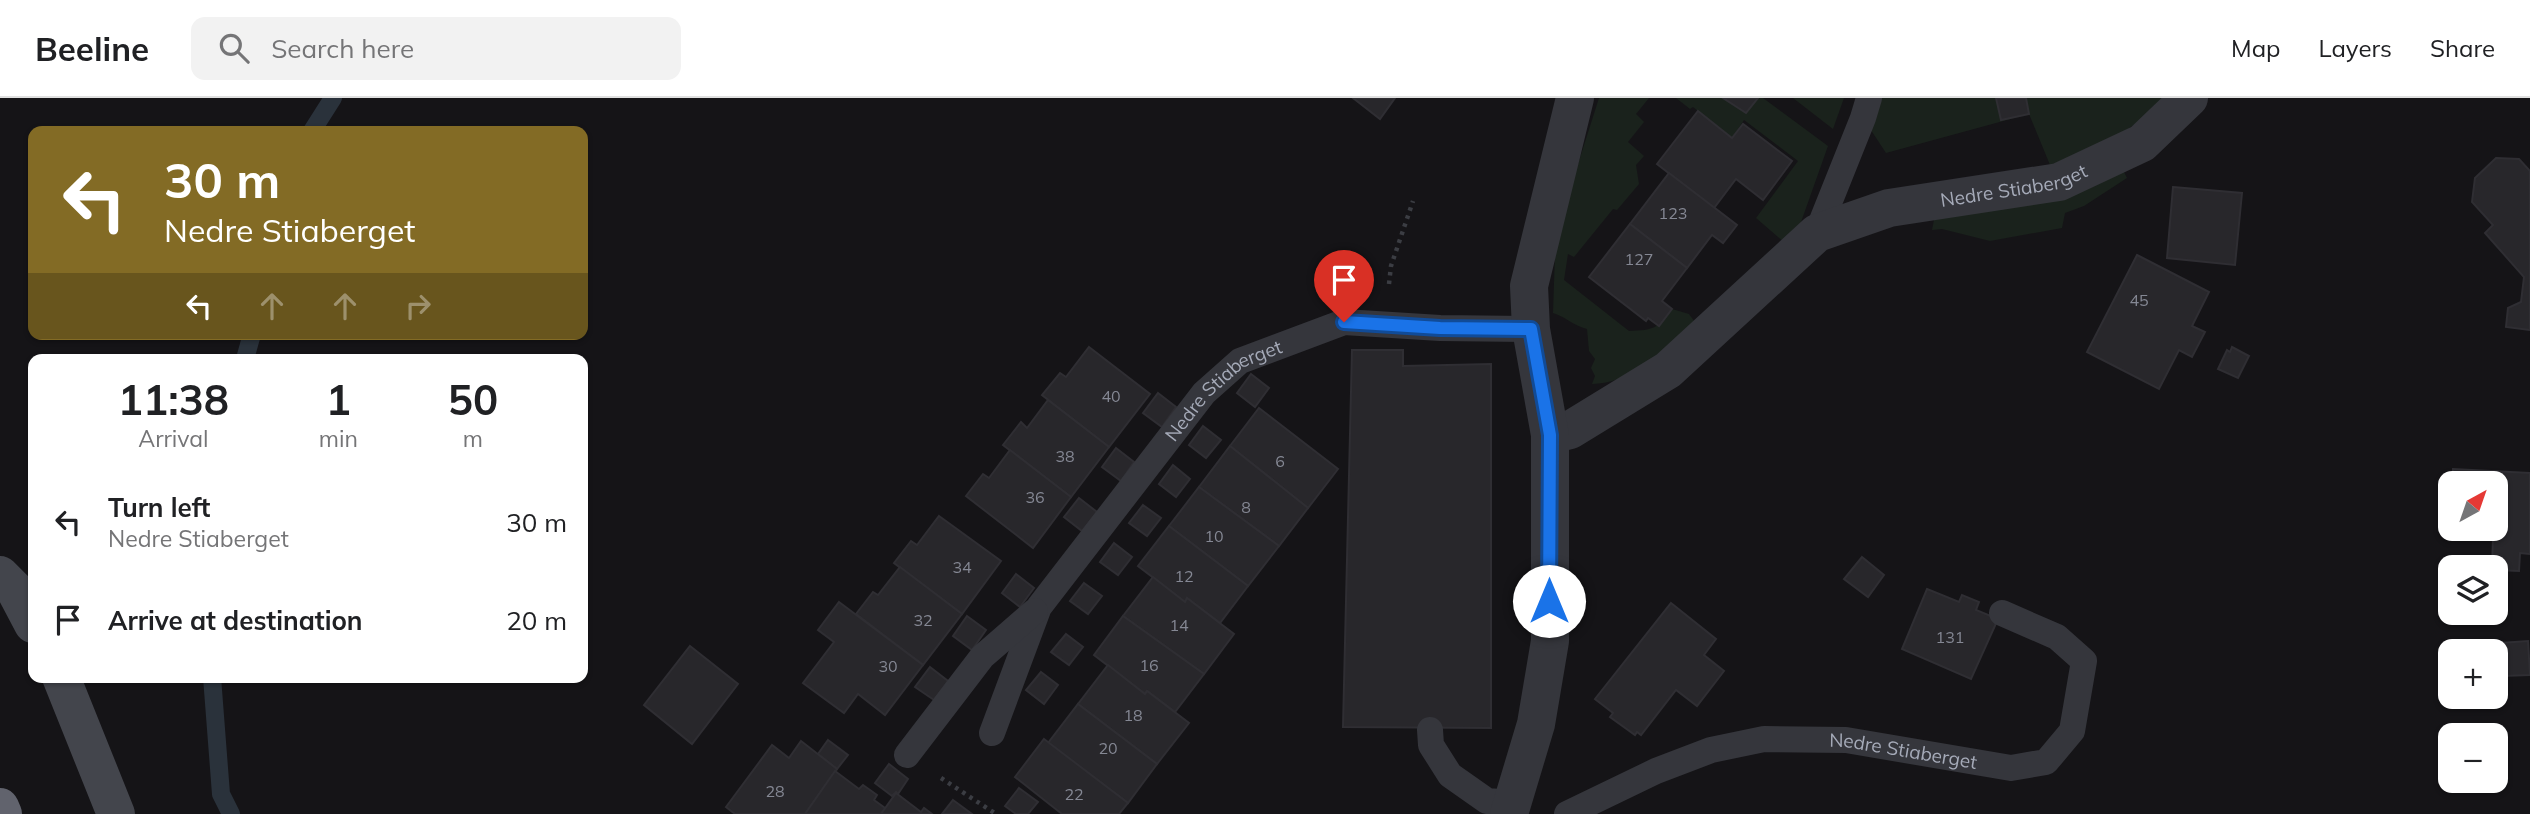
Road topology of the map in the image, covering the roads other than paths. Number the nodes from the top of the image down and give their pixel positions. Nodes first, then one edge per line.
1 (1575, 98) edge
2 (1869, 98) edge
3 (2189, 98) edge
4 (1817, 233) junction
5 (1531, 329) junction
6 (1550, 435) junction
7 (0, 575) edge
8 (1039, 607) junction
9 (2002, 613) dead end
10 (28, 615) edge
11 (63, 683) edge
12 (1430, 730) dead end
13 (992, 733) dead end
14 (907, 755) road end
15 (0, 807) edge
16 (1511, 809) edge
17 (3, 814) edge
18 (116, 814) edge
19 (1567, 814) edge

1 - 5 street
2 - 4 lane, Nedre Stiaberget
3 - 4 street, Nedre Stiaberget
4 - 6 street, Nedre Stiaberget
5 - 6 street
5 - 8 lane, Nedre Stiaberget
6 - 16 street
7 - 10 main road
8 - 13 lane, Nedre Stiaberget
8 - 14 lane, Nedre Stiaberget
9 - 19 lane, Nedre Stiaberget
11 - 18 main road
12 - 16 lane
15 - 17 highway

